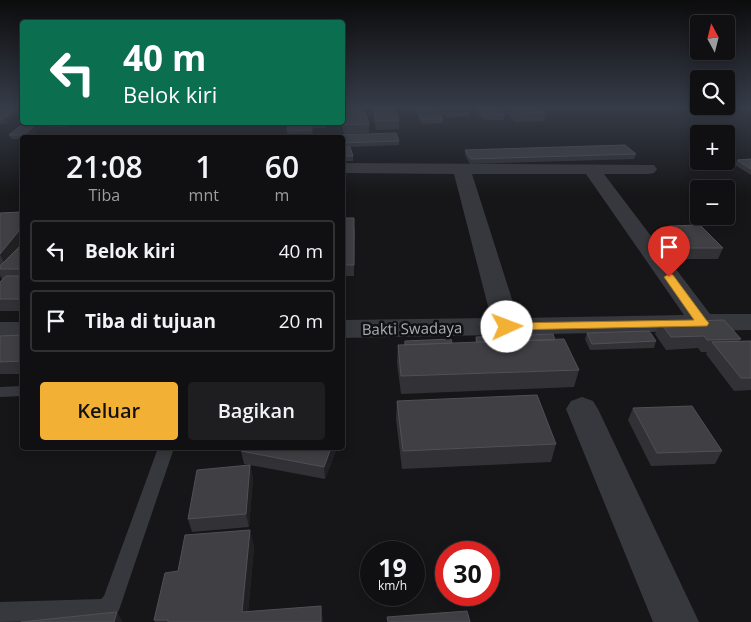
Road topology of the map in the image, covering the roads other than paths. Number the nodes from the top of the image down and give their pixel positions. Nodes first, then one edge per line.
1 (345, 168) edge
2 (462, 169) junction
3 (591, 169) junction
4 (648, 170) dead end
5 (751, 322) edge
6 (703, 323) junction
7 (507, 327) junction
8 (345, 328) edge
9 (0, 331) edge
10 (20, 331) edge
11 (20, 391) edge
12 (0, 392) edge
13 (582, 408) dead end
14 (165, 450) edge
15 (0, 612) edge
16 (676, 622) edge

1 - 2 street
2 - 3 street
2 - 7 street
3 - 4 street
3 - 6 street
5 - 6 street, Bakti Swadaya
6 - 7 street, Bakti Swadaya
7 - 8 street, Bakti Swadaya
9 - 10 street
11 - 12 lane
13 - 16 street
14 - 15 lane

